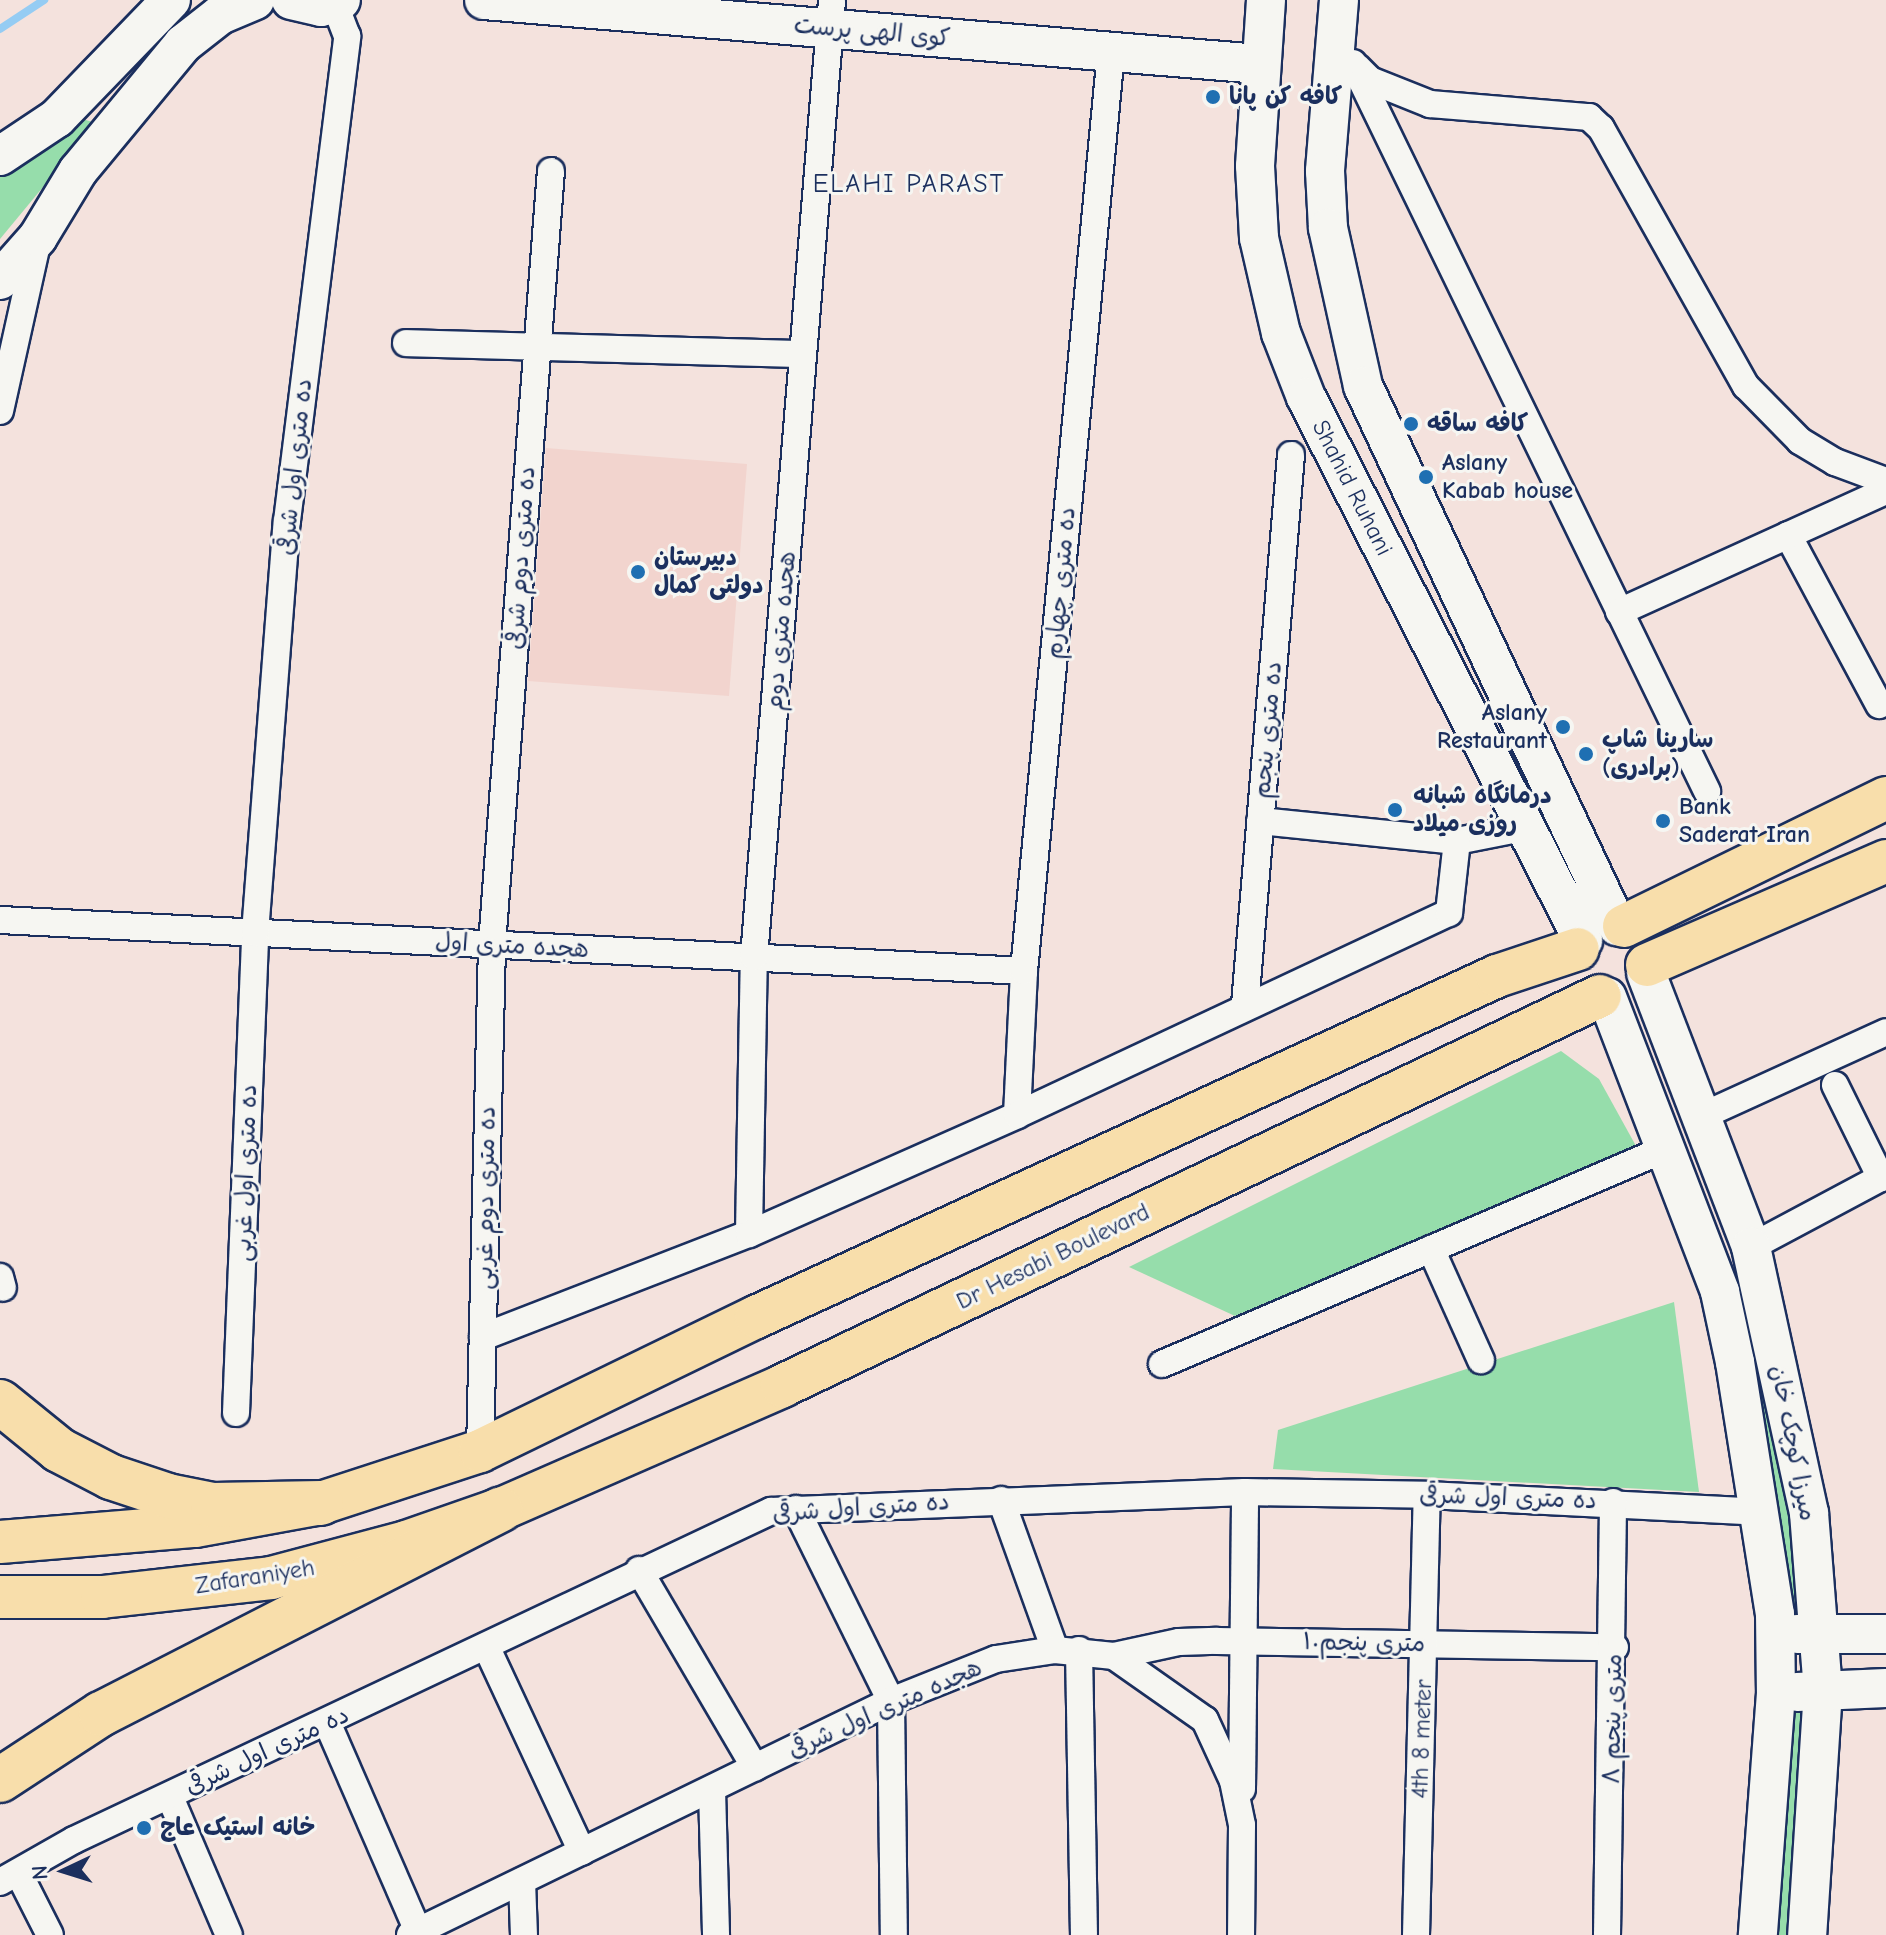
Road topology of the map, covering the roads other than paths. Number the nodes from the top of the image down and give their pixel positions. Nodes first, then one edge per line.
1 (171, 0) edge
2 (255, 0) edge
3 (291, 0) edge
4 (484, 0) edge
5 (1266, 0) edge
6 (338, 2) edge
7 (831, 14) edge
8 (1342, 32) edge
9 (1111, 52) junction
10 (1259, 64) junction
11 (0, 156) edge
12 (551, 171) dead end
13 (38, 237) junction
14 (0, 280) edge
15 (406, 343) dead end
16 (537, 347) junction
17 (803, 354) junction
18 (0, 411) edge
19 (1291, 455) dead end
20 (1886, 481) edge
21 (1886, 491) edge
22 (1788, 535) junction
23 (1619, 612) junction
24 (1879, 705) dead end
25 (1707, 791) dead end
26 (1886, 798) edge
27 (1260, 821) junction
28 (1523, 828) junction
29 (1457, 841) junction
30 (1886, 861) edge
31 (0, 920) edge
32 (255, 933) junction
33 (1601, 935) junction
34 (492, 944) junction
35 (754, 957) junction
36 (1647, 969) junction
37 (1024, 971) junction
38 (1604, 996) junction
39 (1245, 1005) junction
40 (1886, 1032) edge
41 (1835, 1085) dead end
42 (1017, 1115) junction
43 (1702, 1116) junction
44 (1665, 1149) junction
45 (1883, 1176) edge
46 (749, 1234) junction
47 (1431, 1249) junction
48 (1755, 1262) junction
49 (1720, 1292) junction
50 (483, 1337) junction
51 (1775, 1348) junction
52 (1734, 1358) junction
53 (1481, 1360) dead end
54 (1162, 1364) dead end
55 (0, 1402) edge
56 (236, 1413) dead end
57 (480, 1451) junction
58 (1245, 1492) junction
59 (1427, 1495) junction
60 (1001, 1500) junction
61 (1613, 1502) junction
62 (321, 1503) junction
63 (501, 1509) junction
64 (796, 1509) junction
65 (1759, 1512) junction
66 (0, 1542) edge
67 (639, 1570) junction
68 (0, 1597) edge
69 (1775, 1634) junction
70 (1821, 1634) junction
71 (1886, 1634) edge
72 (1244, 1642) junction
73 (1424, 1644) junction
74 (486, 1646) junction
75 (1615, 1647) junction
76 (1067, 1650) junction
77 (1114, 1656) junction
78 (1886, 1688) edge
79 (1823, 1690) junction
80 (1776, 1693) junction
81 (891, 1701) junction
82 (327, 1722) junction
83 (755, 1768) junction
84 (0, 1780) edge
85 (712, 1790) junction
86 (170, 1797) junction
87 (1242, 1825) junction
88 (582, 1852) junction
89 (10, 1878) edge
90 (522, 1881) junction
91 (414, 1933) edge
92 (50, 1935) edge
93 (229, 1935) edge
94 (524, 1935) edge
95 (716, 1935) edge
96 (894, 1935) edge
97 (1084, 1935) edge
98 (1241, 1935) edge
99 (1416, 1935) edge
100 (1607, 1935) edge
101 (1758, 1935) edge
102 (1807, 1935) edge

1 - 11 main road
2 - 13 main road
3 - 6 main road
4 - 7 main road, کوی الهی پرست
5 - 10 main road, Shahid Ruhani
6 - 32 street, ده متری اول شرقی
7 - 9 main road, کوی الهی پرست
7 - 17 street, هجده متری دوم
8 - 20 street
8 - 23 street
8 - 33 main road
9 - 10 main road, کوی الهی پرست
9 - 37 street, ده متری چهارم
10 - 28 main road, Shahid Ruhani
12 - 16 street, ده متری دوم شرقی
13 - 14 main road
13 - 18 street
15 - 16 street
16 - 17 street
16 - 34 street, ده متری دوم شرقی
17 - 35 street, هجده متری دوم
19 - 27 street, ده متری پنجم
21 - 22 street
22 - 23 street
22 - 24 street
23 - 25 street
26 - 33 main road
27 - 29 street
27 - 39 street, ده متری پنجم
28 - 29 street
28 - 33 main road, Shahid Ruhani
29 - 39 street
30 - 36 main road
31 - 32 street, هجده متری اول
32 - 34 street, هجده متری اول
32 - 56 street, ده متری اول غربی
33 - 36 main road
33 - 38 main road
33 - 57 main road
34 - 35 street, هجده متری اول
34 - 50 street, ده متری دوم غربی
35 - 37 street, هجده متری اول
35 - 46 street, هجده متری دوم
36 - 38 main road
36 - 43 main road, میرزا کوچک خان
37 - 42 street, ده متری چهارم
38 - 44 main road, میرزا کوچک خان
38 - 63 main road, Dr Hesabi Boulevard
39 - 42 street
40 - 43 street
41 - 45 street
42 - 46 street
43 - 48 main road, میرزا کوچک خان
44 - 47 street
44 - 49 main road, میرزا کوچک خان
45 - 48 street
46 - 50 street
47 - 53 street
47 - 54 street
48 - 49 main road
48 - 51 main road, میرزا کوچک خان
49 - 52 main road, میرزا کوچک خان
50 - 57 street, ده متری دوم غربی
51 - 52 main road
51 - 70 main road, میرزا کوچک خان
52 - 65 main road, میرزا کوچک خان
55 - 62 highway
57 - 62 main road
58 - 59 street, ده متری اول شرقی
58 - 60 street, ده متری اول شرقی
58 - 72 street
59 - 61 street, ده متری اول شرقی
59 - 73 street, 4th 8 meter
60 - 64 street, ده متری اول شرقی
60 - 76 street
61 - 65 street, ده متری اول شرقی
61 - 75 street, ۸ متری پنجم
62 - 66 main road
63 - 68 main road, Zafaraniyeh
63 - 84 highway
64 - 67 street, ده متری اول شرقی
64 - 81 street
65 - 69 main road, میرزا کوچک خان
67 - 74 street, ده متری اول شرقی
67 - 83 street
69 - 70 main road
69 - 80 main road, میرزا کوچک خان
70 - 71 main road
70 - 79 main road, میرزا کوچک خان
72 - 73 street, ۱۰متری پنجم
72 - 77 street, ۱۰متری پنجم
72 - 87 street
73 - 75 street, ۱۰متری پنجم
73 - 99 street, 4th 8 meter
74 - 82 street, ده متری اول شرقی
74 - 88 street
75 - 100 street, ۸ متری پنجم
76 - 77 street, هجده متری اول شرقی
76 - 81 street, هجده متری اول شرقی
76 - 97 street
77 - 87 street, هجده متری اول شرقی
78 - 79 main road
79 - 80 main road
79 - 102 main road, میرزا کوچک خان
80 - 101 main road, میرزا کوچک خان
81 - 83 street, هجده متری اول شرقی
81 - 96 street
82 - 86 street, ده متری اول شرقی
82 - 91 street
83 - 85 street, هجده متری اول شرقی
85 - 88 street, هجده متری اول شرقی
85 - 95 street
86 - 89 street, ده متری اول شرقی
86 - 93 street
87 - 98 street, هجده متری اول شرقی
88 - 90 street, هجده متری اول شرقی
89 - 92 street
90 - 91 street, هجده متری اول شرقی
90 - 94 street

